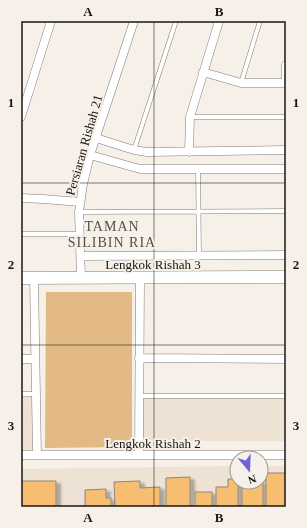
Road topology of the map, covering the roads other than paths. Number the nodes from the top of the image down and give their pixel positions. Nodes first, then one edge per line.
1 (51, 21) edge
2 (134, 21) edge
3 (176, 21) edge
4 (220, 21) edge
5 (260, 21) edge
6 (286, 65) edge
7 (203, 72) junction
8 (241, 83) junction
9 (286, 83) edge
10 (286, 116) edge
11 (21, 117) edge
12 (190, 117) junction
13 (96, 138) junction
14 (134, 150) junction
15 (286, 150) edge
16 (189, 152) junction
17 (90, 155) junction
18 (198, 169) junction
19 (286, 169) edge
20 (21, 198) edge
21 (80, 202) junction
22 (286, 211) edge
23 (79, 212) junction
24 (199, 212) junction
25 (21, 234) edge
26 (79, 234) junction
27 (199, 255) junction
28 (286, 255) edge
29 (81, 256) junction
30 (286, 277) edge
31 (21, 278) edge
32 (34, 278) junction
33 (81, 278) junction
34 (140, 278) junction
35 (140, 358) junction
36 (21, 359) edge
37 (35, 359) junction
38 (286, 359) edge
39 (21, 394) edge
40 (35, 394) junction
41 (139, 396) junction
42 (286, 396) edge
43 (139, 454) junction
44 (37, 455) junction
45 (286, 455) edge
46 (21, 456) edge

1 - 11 street
2 - 13 street, Persiaran Rishah 21
3 - 14 lane
4 - 7 street
5 - 8 lane
6 - 9 street
7 - 8 street
7 - 12 street
8 - 9 street
10 - 12 lane
12 - 16 street
13 - 14 street
13 - 17 street, Persiaran Rishah 21
14 - 16 street
15 - 16 street
17 - 18 street
17 - 21 street, Persiaran Rishah 21
18 - 19 street
18 - 24 lane
20 - 21 street
21 - 23 street, Persiaran Rishah 21
22 - 24 lane
23 - 24 lane
23 - 26 street, Persiaran Rishah 21
24 - 27 lane
25 - 26 lane
26 - 29 street, Persiaran Rishah 21
27 - 28 street, Lengkok Rishah 3
27 - 29 street, Lengkok Rishah 3
29 - 33 street, Persiaran Rishah 21
30 - 34 street, Lengkok Rishah 3
31 - 32 street, Lengkok Rishah 3
32 - 33 street, Lengkok Rishah 3
32 - 37 street
33 - 34 street, Lengkok Rishah 3
34 - 35 street
35 - 38 street
35 - 41 street
36 - 37 street
37 - 40 street
39 - 40 lane
40 - 44 street
41 - 42 lane
41 - 43 street
43 - 44 street, Lengkok Rishah 2
43 - 45 street, Lengkok Rishah 2
44 - 46 street, Lengkok Rishah 2

